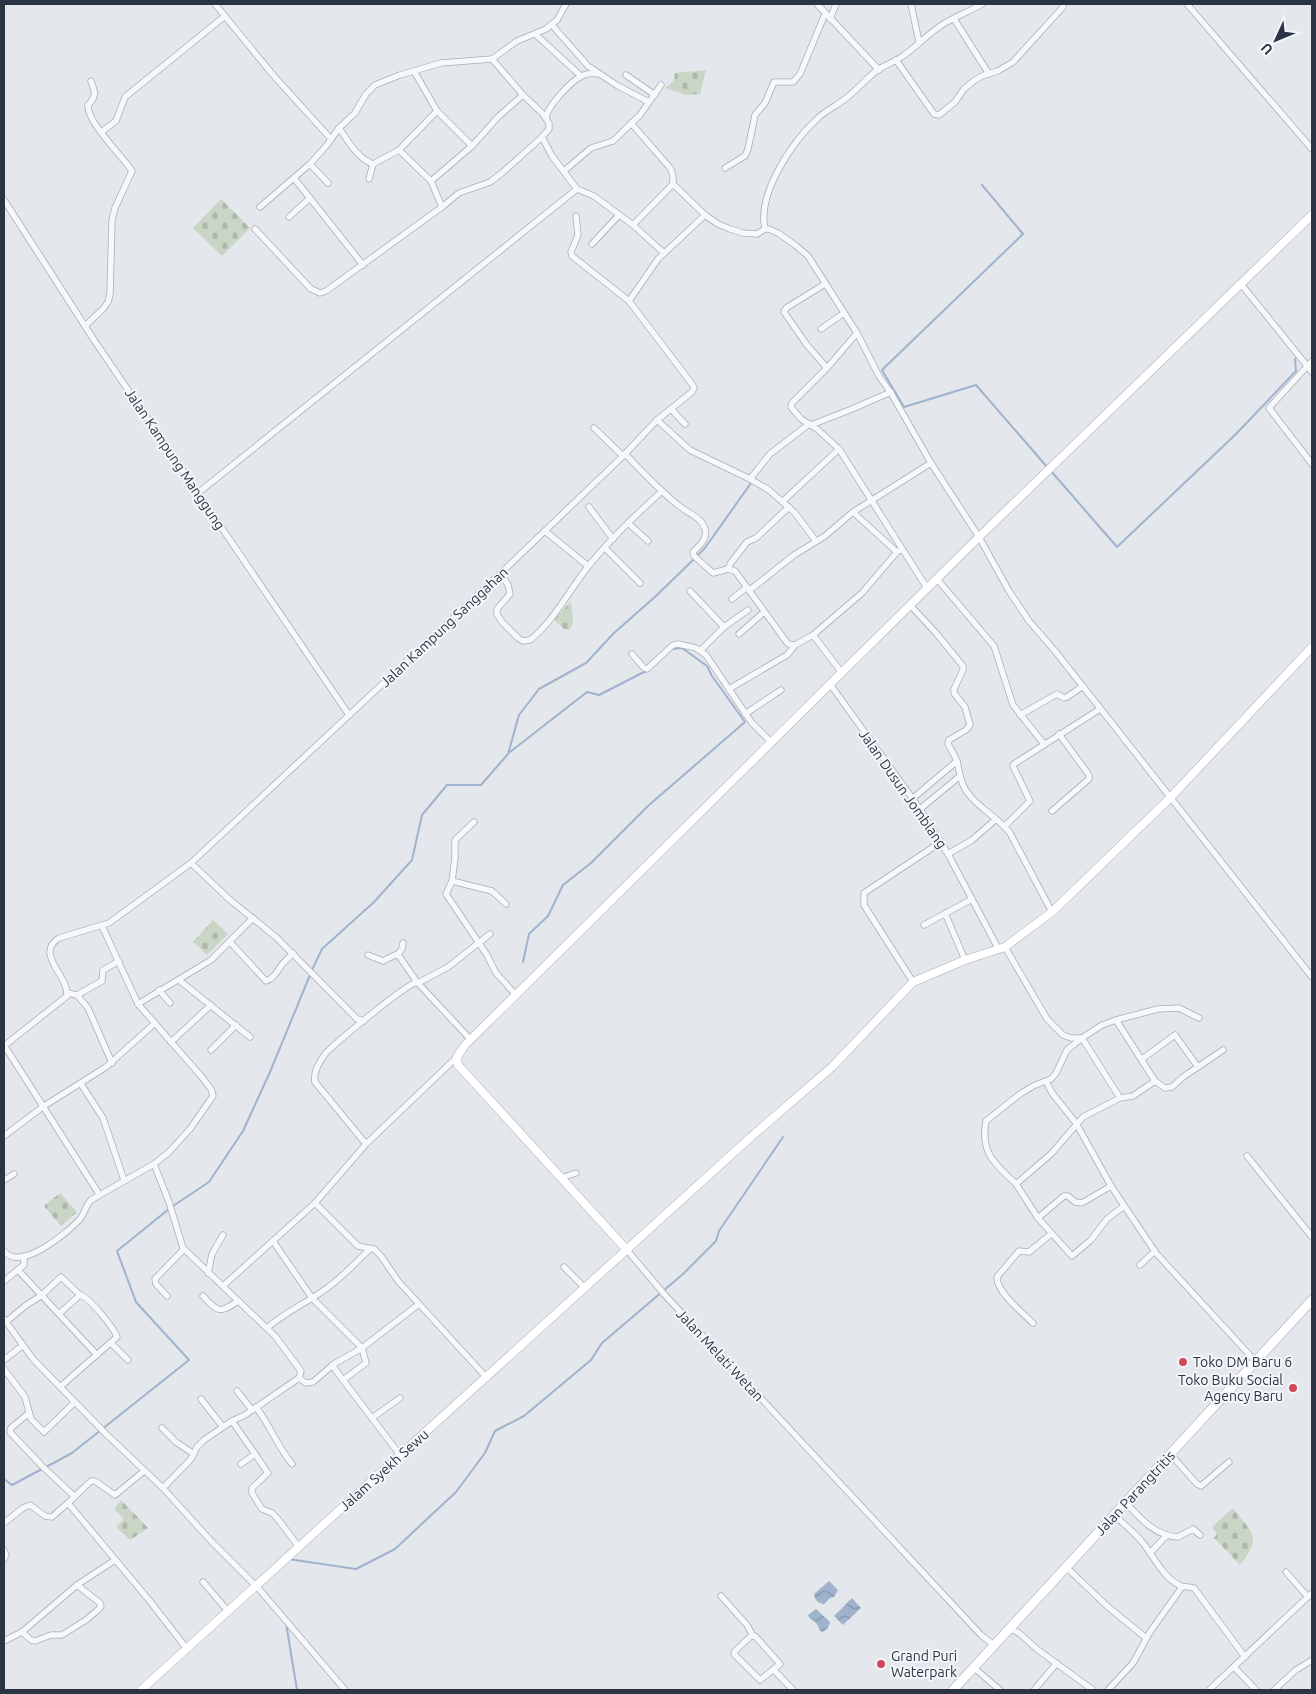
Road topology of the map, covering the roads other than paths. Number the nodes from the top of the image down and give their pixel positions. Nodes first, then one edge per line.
1 (215, 4) edge
2 (566, 4) edge
3 (817, 4) edge
4 (836, 4) edge
5 (911, 4) edge
6 (982, 4) edge
7 (1063, 4) edge
8 (1187, 4) edge
9 (225, 16) junction
10 (828, 16) junction
11 (954, 19) junction
12 (552, 24) junction
13 (535, 34) junction
14 (919, 42) junction
15 (492, 59) junction
16 (896, 60) junction
17 (879, 70) junction
18 (414, 71) junction
19 (599, 74) junction
20 (989, 74) junction
21 (626, 75) dead end
22 (580, 76) junction
23 (91, 81) dead end
24 (660, 85) dead end
25 (524, 95) junction
26 (655, 95) junction
27 (649, 102) junction
28 (437, 111) junction
29 (546, 118) junction
30 (632, 123) junction
31 (339, 128) junction
32 (101, 132) junction
33 (542, 137) junction
34 (331, 139) junction
35 (472, 146) junction
36 (1312, 149) edge
37 (399, 150) junction
38 (310, 164) junction
39 (374, 164) junction
40 (725, 168) dead end
41 (564, 171) junction
42 (294, 178) junction
43 (369, 179) dead end
44 (431, 181) junction
45 (328, 183) dead end
46 (673, 184) junction
47 (577, 189) junction
48 (310, 198) junction
49 (4, 200) edge
50 (260, 207) dead end
51 (442, 207) junction
52 (619, 215) junction
53 (705, 215) junction
54 (1312, 215) edge
55 (576, 216) dead end
56 (289, 217) dead end
57 (633, 224) junction
58 (255, 229) dead end
59 (765, 229) junction
60 (592, 244) dead end
61 (664, 253) junction
62 (363, 265) junction
63 (826, 284) junction
64 (1241, 284) junction
65 (630, 301) junction
66 (844, 313) junction
67 (85, 326) junction
68 (821, 329) dead end
69 (857, 333) junction
70 (1312, 361) edge
71 (1307, 366) junction
72 (827, 368) junction
73 (1312, 372) edge
74 (890, 392) junction
75 (671, 409) junction
76 (658, 420) junction
77 (685, 424) dead end
78 (812, 426) junction
79 (594, 428) dead end
80 (839, 450) junction
81 (624, 455) junction
82 (931, 463) junction
83 (1312, 464) edge
84 (750, 479) junction
85 (662, 491) junction
86 (198, 493) junction
87 (783, 501) junction
88 (872, 501) junction
89 (589, 507) dead end
90 (789, 507) junction
91 (853, 512) junction
92 (628, 523) junction
93 (545, 530) junction
94 (979, 537) junction
95 (613, 539) junction
96 (648, 541) dead end
97 (816, 541) junction
98 (605, 548) junction
99 (900, 551) junction
100 (588, 566) junction
101 (728, 569) junction
102 (501, 574) junction
103 (936, 579) junction
104 (640, 583) dead end
105 (927, 588) junction
106 (748, 589) junction
107 (690, 591) dead end
108 (732, 599) dead end
109 (910, 605) junction
110 (748, 610) dead end
111 (764, 612) junction
112 (724, 627) junction
113 (739, 634) dead end
114 (813, 635) junction
115 (795, 645) junction
116 (1312, 647) edge
117 (700, 650) junction
118 (632, 654) dead end
119 (842, 672) junction
120 (830, 684) junction
121 (1083, 686) junction
122 (728, 689) junction
123 (781, 690) dead end
124 (1100, 709) junction
125 (745, 714) junction
126 (349, 715) junction
127 (1020, 716) junction
128 (1059, 734) junction
129 (771, 742) junction
130 (1044, 744) junction
131 (957, 761) junction
132 (960, 776) junction
133 (1170, 798) junction
134 (912, 799) junction
135 (920, 809) junction
136 (1052, 811) dead end
137 (995, 820) junction
138 (474, 822) dead end
139 (1005, 826) junction
140 (941, 842) junction
141 (948, 854) junction
142 (191, 863) junction
143 (452, 881) junction
144 (972, 899) junction
145 (506, 904) dead end
146 (1052, 912) junction
147 (945, 913) junction
148 (253, 918) junction
149 (924, 925) dead end
150 (102, 926) junction
151 (490, 934) dead end
152 (230, 942) junction
153 (402, 944) dead end
154 (479, 944) junction
155 (1002, 948) junction
156 (294, 953) junction
157 (368, 955) dead end
158 (397, 955) junction
159 (965, 960) junction
160 (119, 961) junction
161 (1312, 977) edge
162 (179, 980) junction
163 (913, 982) junction
164 (417, 983) junction
165 (159, 990) junction
166 (68, 993) junction
167 (515, 994) junction
168 (77, 995) junction
169 (170, 1002) dead end
170 (138, 1004) junction
171 (211, 1005) junction
172 (1199, 1018) dead end
173 (1116, 1020) junction
174 (364, 1021) junction
175 (155, 1022) junction
176 (236, 1025) junction
177 (250, 1037) dead end
178 (1082, 1038) junction
179 (470, 1040) junction
180 (172, 1042) junction
181 (4, 1046) edge
182 (211, 1050) dead end
183 (1223, 1050) dead end
184 (457, 1057) junction
185 (1142, 1059) junction
186 (112, 1063) junction
187 (1198, 1067) junction
188 (1046, 1081) junction
189 (1155, 1081) junction
190 (81, 1084) junction
191 (1120, 1098) junction
192 (44, 1106) junction
193 (1076, 1123) junction
194 (4, 1136) edge
195 (366, 1144) junction
196 (1247, 1156) dead end
197 (154, 1164) junction
198 (14, 1174) dead end
199 (576, 1174) dead end
200 (562, 1178) junction
201 (4, 1180) edge
202 (124, 1180) junction
203 (1016, 1184) junction
204 (1111, 1186) junction
205 (99, 1194) junction
206 (315, 1203) junction
207 (1124, 1206) junction
208 (1038, 1218) junction
209 (1051, 1234) junction
210 (223, 1235) dead end
211 (1312, 1237) edge
212 (273, 1241) junction
213 (184, 1249) junction
214 (370, 1249) junction
215 (627, 1250) junction
216 (4, 1251) edge
217 (1154, 1251) junction
218 (24, 1256) junction
219 (1140, 1264) dead end
220 (564, 1267) dead end
221 (18, 1270) junction
222 (208, 1273) junction
223 (4, 1281) edge
224 (223, 1286) junction
225 (585, 1288) junction
226 (42, 1295) junction
227 (80, 1295) junction
228 (167, 1296) dead end
229 (202, 1296) dead end
230 (312, 1298) junction
231 (1312, 1300) edge
232 (238, 1301) junction
233 (419, 1304) junction
234 (60, 1313) junction
235 (5, 1320) edge
236 (1033, 1323) dead end
237 (267, 1328) junction
238 (110, 1343) junction
239 (22, 1346) junction
240 (362, 1348) junction
241 (98, 1355) junction
242 (4, 1360) edge
243 (128, 1360) dead end
244 (1256, 1362) junction
245 (332, 1365) junction
246 (4, 1369) edge
247 (486, 1377) junction
248 (298, 1378) junction
249 (343, 1380) junction
250 (60, 1387) junction
251 (237, 1391) dead end
252 (400, 1398) dead end
253 (201, 1399) dead end
254 (75, 1402) junction
255 (254, 1409) junction
256 (29, 1413) junction
257 (372, 1418) junction
258 (232, 1421) junction
259 (223, 1427) junction
260 (162, 1428) dead end
261 (194, 1454) junction
262 (255, 1454) junction
263 (400, 1455) junction
264 (1171, 1455) junction
265 (1229, 1462) dead end
266 (241, 1464) dead end
267 (292, 1464) dead end
268 (144, 1471) junction
269 (163, 1488) junction
270 (74, 1496) junction
271 (68, 1503) junction
272 (1126, 1503) junction
273 (1114, 1515) junction
274 (4, 1522) edge
275 (1167, 1535) junction
276 (1200, 1535) dead end
277 (299, 1547) junction
278 (4, 1550) edge
279 (1150, 1553) junction
280 (4, 1559) edge
281 (114, 1560) junction
282 (1066, 1567) junction
283 (1286, 1572) dead end
284 (203, 1582) dead end
285 (77, 1585) junction
286 (257, 1587) junction
287 (1182, 1587) junction
288 (1310, 1595) edge
289 (722, 1596) dead end
290 (228, 1611) junction
291 (1009, 1628) junction
292 (22, 1632) junction
293 (753, 1636) junction
294 (1146, 1638) junction
295 (4, 1641) edge
296 (994, 1645) junction
297 (186, 1649) junction
298 (1244, 1657) junction
299 (1312, 1660) edge
300 (1057, 1663) junction
301 (973, 1667) junction
302 (1234, 1667) junction
303 (774, 1670) junction
304 (955, 1687) edge
305 (141, 1690) edge
306 (344, 1690) edge
307 (793, 1690) edge
308 (947, 1690) edge
309 (1000, 1690) edge
310 (1034, 1690) edge
311 (1093, 1690) edge
312 (1108, 1690) edge
313 (1209, 1690) edge
314 (1256, 1690) edge
315 (1274, 1690) edge

1 - 9 street
2 - 12 street
3 - 10 street
4 - 10 street
5 - 14 street
6 - 11 street
7 - 20 street
8 - 36 street
9 - 32 street
9 - 34 street
10 - 17 street
10 - 40 street
11 - 14 street
11 - 20 street
12 - 13 street
12 - 19 street
13 - 15 street
13 - 22 street
14 - 16 street
15 - 18 street
15 - 25 street
16 - 17 street
16 - 20 street
17 - 59 street
18 - 28 street
18 - 31 street
19 - 22 street
19 - 27 street
21 - 26 street
22 - 29 street
23 - 32 street
24 - 26 street
25 - 29 street
25 - 35 street
26 - 27 street
27 - 30 street
28 - 35 street
28 - 37 street
29 - 33 street
30 - 41 street
30 - 46 street
31 - 34 street
31 - 39 street
32 - 67 street
33 - 41 street
33 - 51 street
34 - 38 street
35 - 44 street
37 - 39 street
37 - 44 street
38 - 42 street
38 - 45 street
39 - 43 street
41 - 47 street
42 - 48 street
42 - 50 street
44 - 51 street
46 - 53 street
46 - 57 street
47 - 52 street
47 - 86 street
48 - 56 street
48 - 62 street
49 - 67 street, Jalan Kampung Manggung
51 - 62 street
52 - 57 street
52 - 60 street
53 - 59 street
53 - 61 street
54 - 64 street
55 - 65 street
57 - 61 street
58 - 62 street
59 - 63 street
61 - 65 street
63 - 66 street
63 - 72 street
64 - 71 street
64 - 94 street
65 - 75 street, Jalan Kampung Sanggahan
66 - 68 street
66 - 69 street
67 - 86 street, Jalan Kampung Manggung
69 - 72 street
69 - 74 street
70 - 71 street
71 - 73 street
71 - 83 street
72 - 78 street
74 - 78 street
74 - 82 street
75 - 76 street, Jalan Kampung Sanggahan
75 - 77 street
76 - 81 street, Jalan Kampung Sanggahan
76 - 84 street
78 - 80 street
78 - 84 street
79 - 81 street
80 - 87 street
80 - 88 street
81 - 85 street
81 - 93 street, Jalan Kampung Sanggahan
82 - 88 street
82 - 94 street
84 - 87 street
85 - 92 street
85 - 101 street
86 - 126 street, Jalan Kampung Manggung
87 - 90 street
88 - 91 street
88 - 99 street
89 - 95 street
90 - 97 street
90 - 101 street
91 - 97 street
91 - 99 street
92 - 95 street
92 - 96 street
93 - 100 street
93 - 102 street, Jalan Kampung Sanggahan
94 - 103 street
94 - 121 street
95 - 98 street
97 - 106 street
98 - 100 street
98 - 104 street
99 - 105 street
99 - 114 street
100 - 102 street
101 - 106 street
102 - 126 street, Jalan Kampung Sanggahan
103 - 105 street
103 - 127 street
105 - 109 street
106 - 108 street
106 - 111 street
107 - 112 street
109 - 119 street
109 - 131 street
110 - 112 street
111 - 113 street
111 - 115 street
112 - 117 street
114 - 115 street
114 - 119 street
115 - 122 street
116 - 133 street
117 - 118 street
117 - 122 street
119 - 120 street
120 - 129 street
120 - 134 street, Jalan Dusun Jomblang
121 - 124 street
121 - 127 street
122 - 125 street
123 - 125 street
124 - 128 street
124 - 133 street
125 - 129 street
126 - 142 street, Jalan Kampung Sanggahan
127 - 130 street
128 - 130 street
128 - 136 street
129 - 167 street
130 - 139 street
131 - 132 street
131 - 134 street
132 - 135 street
132 - 137 street
133 - 146 street
133 - 161 street
134 - 135 street, Jalan Dusun Jomblang
135 - 140 street, Jalan Dusun Jomblang
137 - 139 street
137 - 141 street
138 - 143 street
139 - 146 street
140 - 141 street, Jalan Dusun Jomblang
140 - 163 street
141 - 144 street, Jalan Dusun Jomblang
142 - 148 street
142 - 150 street, Jalan Kampung Sanggahan
143 - 145 street
143 - 154 street
144 - 147 street
144 - 155 street, Jalan Dusun Jomblang
146 - 155 street
147 - 149 street
147 - 159 street
148 - 152 street
148 - 156 street
150 - 160 street
150 - 166 street, Jalan Kampung Sanggahan
151 - 154 street
152 - 156 street
152 - 162 street
153 - 158 street
154 - 164 street
154 - 167 street
155 - 159 street
155 - 178 street, Jalan Dusun Jomblang
156 - 174 street
157 - 158 street
158 - 164 street
159 - 163 street
160 - 168 street
160 - 170 street
162 - 165 street
162 - 171 street
163 - 215 street, Jalam Syekh Sewu
164 - 174 street
164 - 179 street
165 - 169 street
165 - 170 street
166 - 168 street
166 - 181 street
167 - 179 street
168 - 186 street
170 - 175 street
171 - 176 street
171 - 180 street
172 - 173 street
173 - 178 street
173 - 185 street
174 - 195 street
175 - 180 street
175 - 186 street
176 - 177 street
176 - 182 street
178 - 188 street
178 - 191 street
179 - 184 street
180 - 197 street
181 - 192 street
183 - 187 street
184 - 195 street
184 - 200 street, Jalan Melati Wetan
185 - 187 street
185 - 189 street
186 - 190 street
187 - 189 street
188 - 193 street
188 - 203 street
189 - 191 street
190 - 192 street
190 - 202 street
191 - 193 street
192 - 194 street
192 - 205 street
193 - 203 street
193 - 204 street
195 - 206 street
196 - 211 street
197 - 202 street
197 - 213 street
198 - 201 street
199 - 200 street
200 - 215 street, Jalan Melati Wetan
202 - 205 street
203 - 208 street
204 - 207 street
204 - 208 street
205 - 218 street
206 - 212 street
206 - 214 street
207 - 209 street
207 - 217 street
208 - 209 street
209 - 236 street
210 - 222 street
212 - 224 street
212 - 230 street
213 - 222 street
213 - 228 street
214 - 230 street
214 - 233 street
215 - 225 street, Jalam Syekh Sewu
215 - 296 street, Jalan Melati Wetan
216 - 218 street
217 - 219 street
217 - 244 street
218 - 221 street
220 - 225 street
221 - 223 street
221 - 226 street
222 - 224 street
224 - 232 street
225 - 247 street, Jalam Syekh Sewu
226 - 227 street
226 - 234 street
226 - 235 street
227 - 234 street
227 - 238 street
229 - 232 street
230 - 237 street
230 - 240 street
231 - 244 main road, Jalan Parangtritis
232 - 237 street
233 - 240 street
233 - 247 street
234 - 241 street
235 - 239 street
237 - 248 street
238 - 241 street
238 - 243 street
239 - 242 street
239 - 250 street
240 - 245 street
240 - 249 street
241 - 250 street
244 - 264 main road, Jalan Parangtritis
245 - 248 street
245 - 249 street
246 - 256 street
247 - 263 street, Jalam Syekh Sewu
248 - 255 street
249 - 257 street
250 - 254 street
251 - 255 street
252 - 257 street
253 - 259 street
254 - 256 street
254 - 268 street
255 - 258 street
255 - 267 street
256 - 270 street
257 - 263 street
258 - 259 street
258 - 262 street
259 - 261 street
260 - 261 street
261 - 269 street
262 - 266 street
262 - 277 street
263 - 277 street, Jalam Syekh Sewu
264 - 265 street
264 - 272 main road, Jalan Parangtritis
268 - 269 street
268 - 270 street
269 - 286 street
270 - 271 street
271 - 274 street
271 - 281 street
272 - 273 main road, Jalan Parangtritis
272 - 275 street
273 - 279 street
273 - 282 main road, Jalan Parangtritis
275 - 276 street
275 - 279 street
277 - 286 street, Jalam Syekh Sewu
278 - 280 street
279 - 287 street
281 - 285 street
281 - 297 street
282 - 291 main road, Jalan Parangtritis
282 - 294 street
283 - 288 street
284 - 290 street
285 - 292 street
285 - 292 street
286 - 290 street, Jalam Syekh Sewu
286 - 306 street
287 - 294 street
287 - 298 street
288 - 298 street
289 - 293 street
290 - 297 street, Jalam Syekh Sewu
291 - 296 main road, Jalan Parangtritis
291 - 300 street
292 - 295 street
293 - 303 street
293 - 303 street
294 - 312 street
296 - 301 main road, Jalan Parangtritis
297 - 305 street, Jalam Syekh Sewu
298 - 302 street
299 - 315 street
300 - 310 street
300 - 311 street
301 - 304 main road, Jalan Parangtritis
301 - 309 street
302 - 313 street
302 - 314 street
303 - 307 street
304 - 308 main road, Jalan Parangtritis

